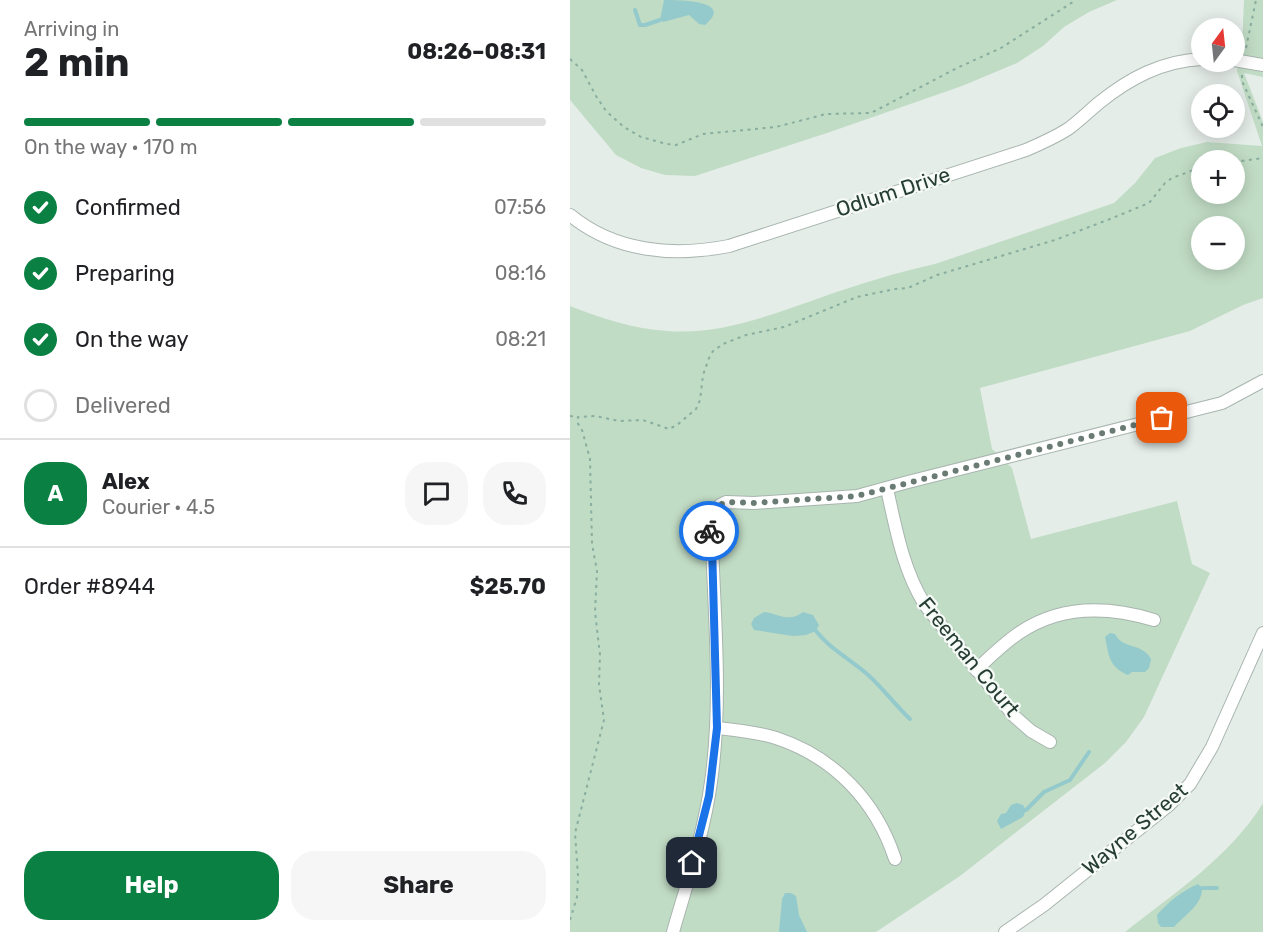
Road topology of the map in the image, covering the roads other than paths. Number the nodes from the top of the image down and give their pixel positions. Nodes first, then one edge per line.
1 (1191, 61) edge
2 (1245, 62) edge
3 (1263, 65) edge
4 (570, 215) edge
5 (1263, 381) edge
6 (887, 489) junction
7 (1154, 620) dead end
8 (1263, 633) edge
9 (976, 670) junction
10 (717, 728) junction
11 (1050, 742) dead end
12 (895, 860) dead end
13 (673, 932) edge
14 (1005, 932) edge

1 - 4 street, Odlum Drive
2 - 3 street
5 - 6 street
6 - 9 street, Freeman Court
6 - 10 street
7 - 9 street
8 - 14 street, Wayne Street
9 - 11 street, Freeman Court
10 - 12 street
10 - 13 street

